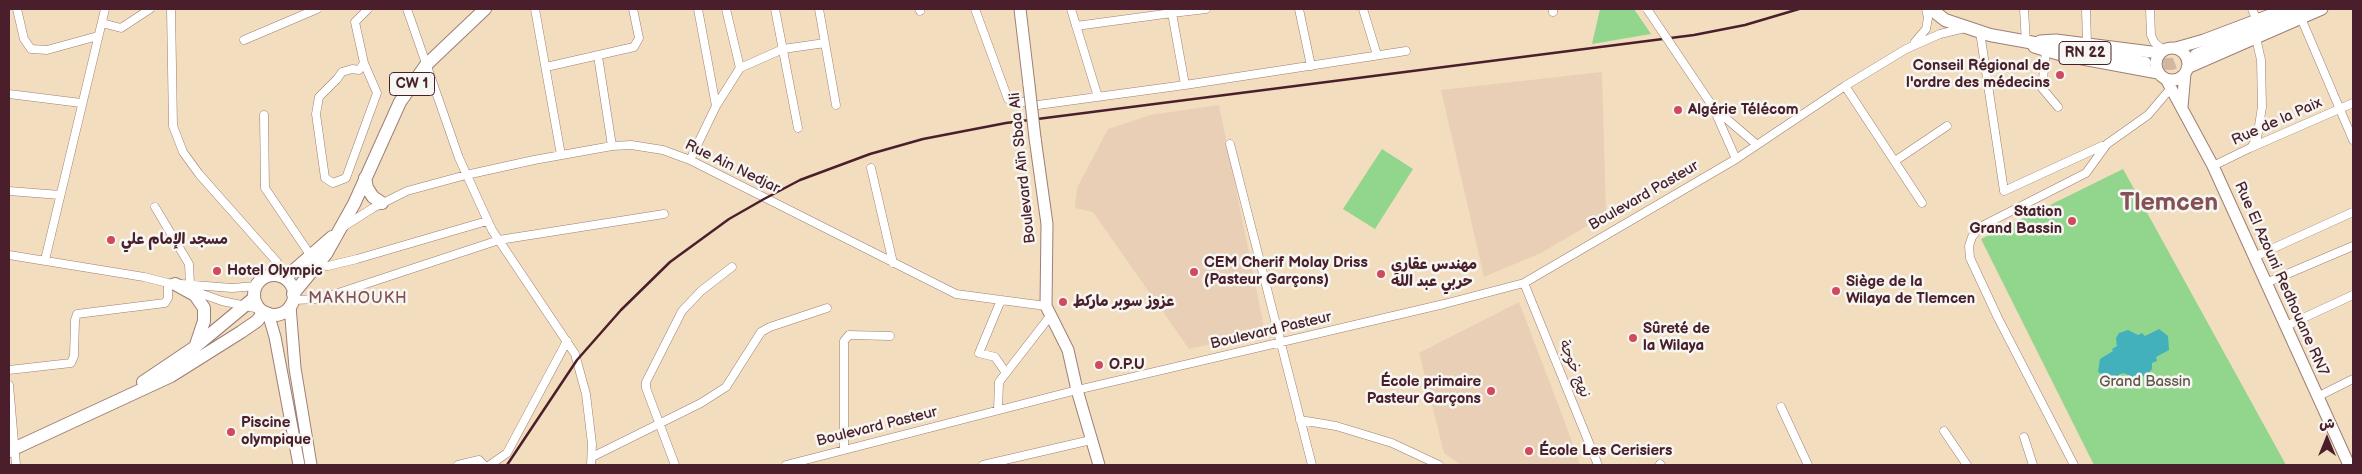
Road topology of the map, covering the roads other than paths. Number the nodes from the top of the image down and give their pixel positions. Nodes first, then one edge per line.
1 (16, 9) edge
2 (105, 9) edge
3 (150, 9) edge
4 (171, 9) edge
5 (317, 9) edge
6 (368, 9) edge
7 (407, 9) edge
8 (485, 9) edge
9 (535, 9) edge
10 (633, 9) edge
11 (698, 9) edge
12 (726, 9) edge
13 (775, 9) edge
14 (819, 9) edge
15 (975, 9) edge
16 (1020, 9) edge
17 (1071, 9) edge
18 (1206, 9) edge
19 (1300, 9) edge
20 (1363, 9) edge
21 (1647, 9) edge
22 (1926, 9) edge
23 (1931, 9) edge
24 (2024, 9) edge
25 (2086, 9) edge
26 (2150, 9) edge
27 (2252, 9) edge
28 (2286, 9) edge
29 (2322, 9) edge
30 (1171, 11) edge
31 (2303, 14) edge
32 (2257, 21) junction
33 (102, 23) junction
34 (1076, 26) junction
35 (1967, 28) junction
36 (1980, 32) junction
37 (98, 36) junction
38 (2256, 38) junction
39 (244, 40) dead end
40 (825, 43) junction
41 (2026, 43) junction
42 (2087, 44) junction
43 (2176, 48) junction
44 (783, 49) junction
45 (1906, 49) junction
46 (1406, 51) dead end
47 (2046, 51) junction
48 (2161, 52) junction
49 (1377, 55) junction
50 (2196, 55) tunnel mouth
51 (598, 56) junction
52 (2145, 62) tunnel mouth
53 (364, 63) junction
54 (426, 65) junction
55 (1311, 66) junction
56 (546, 67) junction
57 (740, 68) junction
58 (2186, 71) junction
59 (2165, 80) junction
60 (1185, 85) junction
61 (1845, 86) junction
62 (9, 94) edge
63 (1098, 97) junction
64 (82, 103) junction
65 (2353, 103) edge
66 (836, 105) dead end
67 (716, 106) junction
68 (1713, 107) junction
69 (2058, 107) dead end
70 (2182, 107) junction
71 (2340, 109) junction
72 (264, 115) dead end
73 (1946, 126) dead end
74 (798, 128) dead end
75 (2353, 140) edge
76 (1230, 144) dead end
77 (1756, 144) junction
78 (2106, 145) junction
79 (612, 146) junction
80 (2250, 148) junction
81 (561, 156) junction
82 (690, 160) junction
83 (1736, 160) junction
84 (1895, 161) junction
85 (2213, 166) junction
86 (871, 168) dead end
87 (466, 175) junction
88 (365, 178) junction
89 (9, 192) edge
90 (60, 195) junction
91 (382, 203) junction
92 (1922, 203) dead end
93 (156, 207) dead end
94 (2353, 212) edge
95 (664, 214) dead end
96 (488, 221) junction
97 (339, 230) junction
98 (499, 240) junction
99 (2353, 246) edge
100 (9, 255) edge
101 (2254, 257) junction
102 (45, 260) junction
103 (314, 261) junction
104 (893, 263) junction
105 (732, 267) dead end
106 (282, 277) junction
107 (172, 283) junction
108 (1524, 283) junction
109 (2266, 283) junction
110 (190, 285) junction
111 (2353, 296) edge
112 (292, 300) junction
113 (1001, 300) junction
114 (258, 304) junction
115 (827, 308) dead end
116 (1049, 311) junction
117 (2286, 326) junction
118 (890, 336) dead end
119 (567, 341) junction
120 (1280, 343) junction
121 (195, 347) junction
122 (9, 370) edge
123 (1006, 373) junction
124 (2353, 380) edge
125 (9, 385) edge
126 (1077, 390) junction
127 (2318, 397) junction
128 (107, 406) junction
129 (1781, 407) dead end
130 (998, 410) junction
131 (1300, 420) junction
132 (660, 424) junction
133 (1944, 431) dead end
134 (2024, 437) dead end
135 (1091, 440) junction
136 (12, 450) edge
137 (844, 450) junction
138 (820, 456) junction
139 (591, 461) edge
140 (16, 465) edge
141 (299, 465) edge
142 (311, 465) edge
143 (458, 465) edge
144 (484, 465) edge
145 (490, 465) edge
146 (676, 465) edge
147 (786, 465) edge
148 (822, 465) edge
149 (983, 465) edge
150 (1099, 465) edge
151 (1312, 465) edge
152 (1439, 465) edge
153 (1598, 465) edge
154 (1808, 465) edge
155 (1967, 465) edge
156 (2033, 465) edge
157 (2074, 465) edge
158 (2348, 465) edge

1 - 37 street
2 - 33 street
3 - 33 street
4 - 106 street
5 - 39 street
6 - 53 street
7 - 54 street
8 - 54 main road, CW 1
9 - 56 street
10 - 51 street
11 - 67 street
12 - 57 street
13 - 44 street
14 - 40 street
15 - 63 street
16 - 116 main road, Boulevard Aïn Sbaa Ali, bridge
17 - 34 street
18 - 30 street
19 - 55 street
20 - 49 street
21 - 68 street, bridge
22 - 45 street
23 - 35 main road, RN 22
24 - 41 street
25 - 42 street
26 - 48 street
27 - 32 street
28 - 32 main road
29 - 31 main road
30 - 34 street
30 - 60 street
31 - 38 main road
31 - 50 main road
31 - 71 street
32 - 43 main road
33 - 37 street
34 - 63 street
35 - 36 main road, RN 22
35 - 45 street
36 - 41 main road, RN 22
36 - 78 street
37 - 64 street
38 - 58 main road
38 - 80 street
40 - 44 street
40 - 66 street
41 - 42 main road
41 - 47 main road
41 - 52 main road, RN 22
42 - 48 main road
43 - 48 main road
43 - 58 main road
44 - 57 street
44 - 74 street
45 - 61 street, Boulevard Pasteur
46 - 49 street
47 - 59 main road
47 - 69 street
48 - 59 main road
49 - 55 street
51 - 56 street
51 - 79 street
53 - 53 street
54 - 87 street
54 - 88 main road, CW 1
55 - 60 street
56 - 81 street
57 - 67 street
58 - 59 main road
58 - 70 main road
59 - 70 main road, Rue El Azouni Redhouane RN7
59 - 78 street
60 - 63 street
61 - 77 street, Boulevard Pasteur
61 - 84 street
62 - 64 street
64 - 90 street
65 - 71 street, Rue de la Paix
67 - 82 street
68 - 77 street
68 - 83 street
70 - 85 main road, Rue El Azouni Redhouane RN7
71 - 75 street
71 - 80 street, Rue de la Paix
72 - 103 street
73 - 84 street
76 - 120 street
77 - 83 street, Boulevard Pasteur
78 - 157 street
79 - 81 street, Rue Ain Nedjar
79 - 82 street, Rue Ain Nedjar
80 - 85 street, Rue de la Paix
81 - 87 street, Rue Ain Nedjar
82 - 104 street, Rue Ain Nedjar
83 - 108 street, Boulevard Pasteur
84 - 92 street
85 - 101 main road, Rue El Azouni Redhouane RN7
86 - 104 street
87 - 91 street, Rue Ain Nedjar
87 - 96 street
88 - 91 main road
88 - 97 main road
89 - 90 street
90 - 102 street
91 - 97 street, Rue Ain Nedjar
93 - 110 street
94 - 101 street
95 - 98 street
96 - 98 street
96 - 103 street
97 - 103 main road
98 - 112 street
98 - 119 street
99 - 109 street
100 - 102 street
101 - 109 main road, Rue El Azouni Redhouane RN7
102 - 107 street
103 - 106 main road
103 - 112 main road
104 - 113 street, Rue Ain Nedjar
105 - 132 street
106 - 112 main road
106 - 114 main road
107 - 110 street
107 - 114 street
107 - 121 main road
107 - 122 street
108 - 120 street, Boulevard Pasteur
108 - 153 street, نهج خوجة
109 - 117 main road, Rue El Azouni Redhouane RN7
110 - 114 street
111 - 117 street
112 - 114 main road
112 - 142 main road
113 - 116 street, Rue Ain Nedjar
113 - 123 street
114 - 121 main road
114 - 128 main road
114 - 141 main road
115 - 132 street
116 - 123 street
116 - 126 main road, Boulevard Aïn Sbaa Ali
117 - 127 main road, Rue El Azouni Redhouane RN7
118 - 137 street
119 - 139 street
119 - 145 street
120 - 126 street, Boulevard Pasteur
120 - 131 street
121 - 128 main road
123 - 130 street
124 - 127 street
125 - 136 street
126 - 130 street, Boulevard Pasteur
126 - 135 main road, Boulevard Aïn Sbaa Ali
127 - 158 main road, Rue El Azouni Redhouane RN7
128 - 136 main road
129 - 154 street
130 - 137 street, Boulevard Pasteur
131 - 151 street
131 - 152 street
132 - 139 street
132 - 146 street
133 - 155 street
134 - 156 street
135 - 149 street
135 - 150 main road, Boulevard Aïn Sbaa Ali
136 - 140 street
137 - 138 street, Boulevard Pasteur
138 - 147 street, Boulevard Pasteur
138 - 148 street
143 - 144 street

